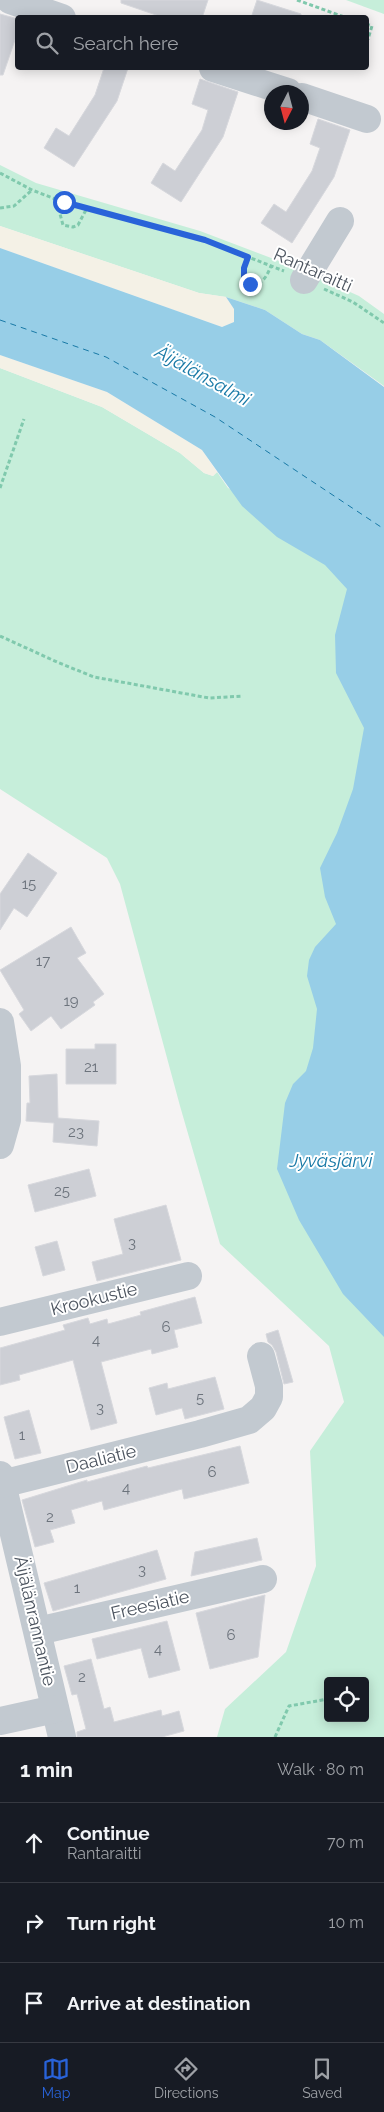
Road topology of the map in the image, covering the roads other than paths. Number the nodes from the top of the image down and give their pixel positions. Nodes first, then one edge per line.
1 (10, 0) edge
2 (53, 15) edge
3 (219, 70) edge
4 (266, 85) edge
5 (309, 99) edge
6 (366, 119) dead end
7 (340, 221) dead end
8 (304, 280) road end
9 (0, 1022) edge
10 (0, 1145) edge
11 (188, 1276) dead end
12 (0, 1322) edge
13 (261, 1356) dead end
14 (1, 1479) edge
15 (262, 1579) dead end
16 (38, 1631) junction
17 (55, 1709) junction
18 (0, 1721) edge
19 (62, 1737) edge

1 - 2 street
3 - 4 street
5 - 6 street
7 - 8 street
9 - 10 street
11 - 12 street, Krookustie
13 - 14 street, Daaliatie
14 - 16 street, Äijälänrannantie
15 - 16 street, Freesiatie
16 - 17 street, Äijälänrannantie
17 - 18 street
17 - 19 street, Äijälänrannantie

